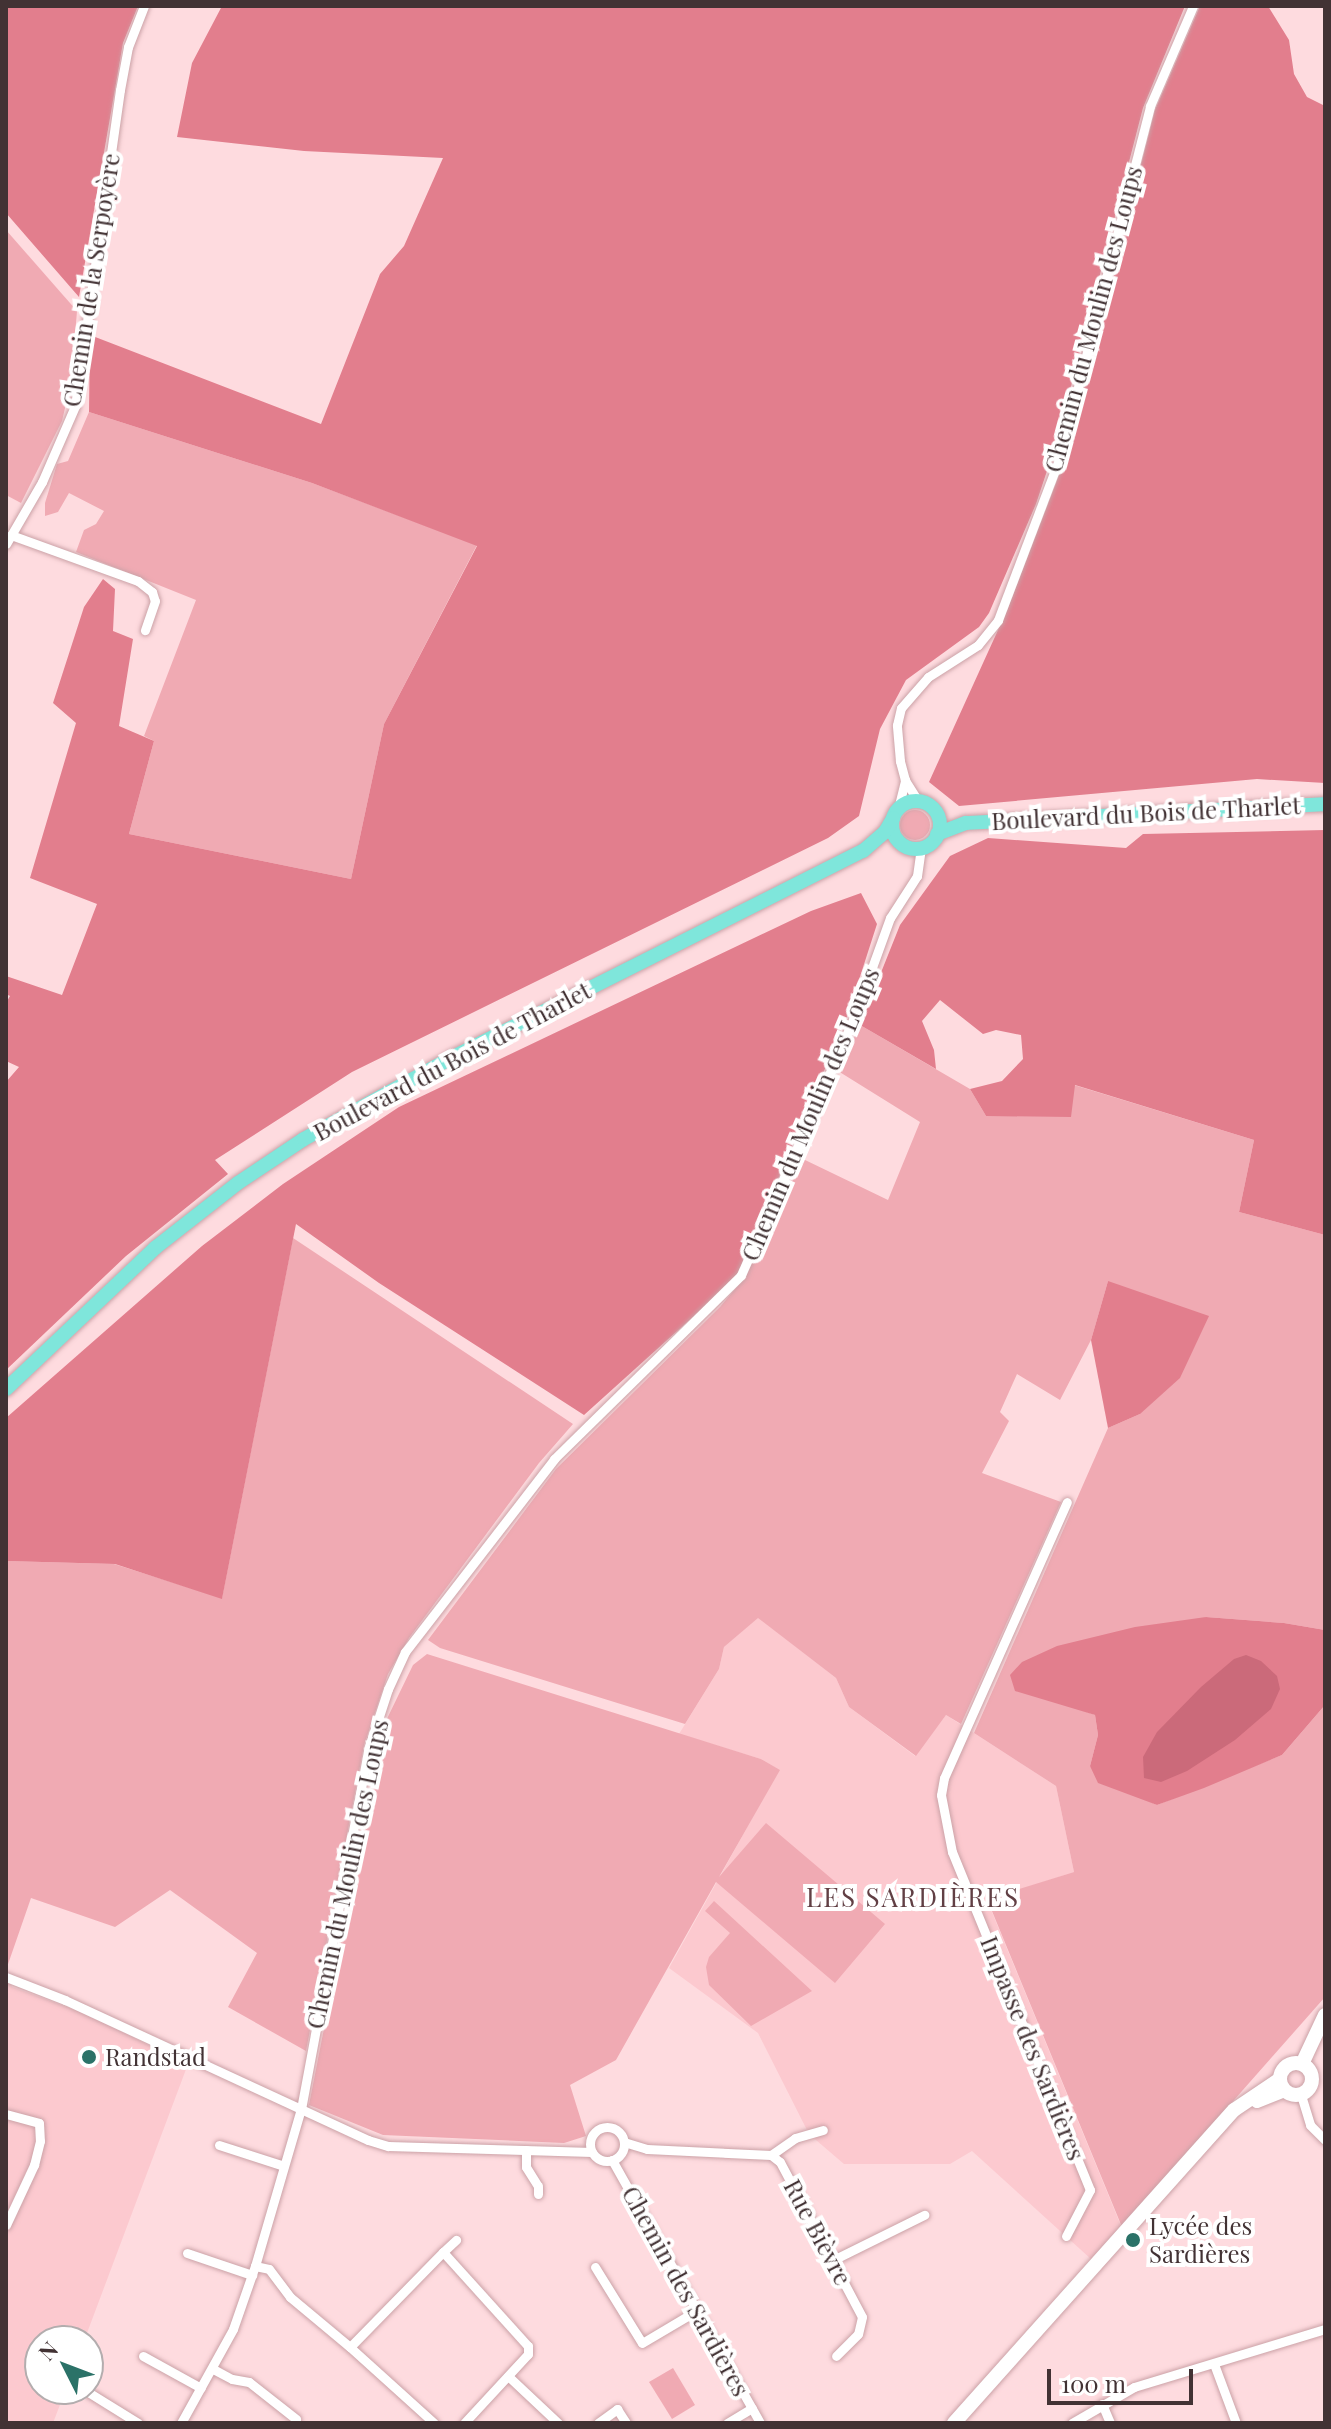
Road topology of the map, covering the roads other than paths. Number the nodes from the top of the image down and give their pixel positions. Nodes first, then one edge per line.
1 (144, 6) edge
2 (1193, 6) edge
3 (8, 540) edge
4 (145, 630) dead end
5 (905, 780) junction
6 (918, 801) junction
7 (1325, 804) edge
8 (936, 813) junction
9 (896, 814) junction
10 (966, 823) junction
11 (937, 834) junction
12 (902, 845) junction
13 (921, 848) junction
14 (863, 851) junction
15 (6, 1389) edge
16 (1067, 1502) dead end
17 (6, 1977) edge
18 (1325, 2015) edge
19 (1302, 2064) junction
20 (1282, 2084) junction
21 (1301, 2095) junction
22 (301, 2109) junction
23 (6, 2114) edge
24 (823, 2130) dead end
25 (591, 2138) junction
26 (1325, 2140) edge
27 (624, 2142) junction
28 (219, 2145) dead end
29 (526, 2150) junction
30 (564, 2151) junction
31 (592, 2152) junction
32 (771, 2155) junction
33 (612, 2160) junction
34 (284, 2166) junction
35 (538, 2194) dead end
36 (924, 2215) dead end
37 (6, 2225) edge
38 (1066, 2236) dead end
39 (456, 2240) dead end
40 (443, 2252) junction
41 (187, 2253) dead end
42 (833, 2260) junction
43 (595, 2267) dead end
44 (254, 2270) junction
45 (696, 2311) junction
46 (1325, 2329) edge
47 (350, 2347) junction
48 (143, 2356) dead end
49 (836, 2356) dead end
50 (1214, 2364) junction
51 (213, 2369) junction
52 (508, 2376) junction
53 (201, 2388) junction
54 (104, 2402) edge
55 (1102, 2404) junction
56 (754, 2418) edge
57 (296, 2419) dead end
58 (138, 2423) edge
59 (181, 2423) edge
60 (434, 2423) edge
61 (464, 2423) edge
62 (558, 2423) edge
63 (598, 2423) edge
64 (626, 2423) edge
65 (727, 2423) edge
66 (954, 2423) edge
67 (964, 2423) edge
68 (1072, 2423) edge
69 (1110, 2423) edge
70 (1236, 2423) edge

1 - 3 street, Chemin de la Serpoyère
2 - 5 street, Chemin du Moulin des Loups
3 - 4 street
5 - 6 street, Chemin du Moulin des Loups
5 - 9 street, Chemin du Moulin des Loups
6 - 8 main road
6 - 9 main road
7 - 10 main road, Boulevard du Bois de Tharlet
8 - 10 main road, Boulevard du Bois de Tharlet
8 - 11 main road
9 - 12 main road
9 - 14 main road, Boulevard du Bois de Tharlet
10 - 11 main road, Boulevard du Bois de Tharlet
11 - 13 main road
12 - 13 main road
12 - 14 main road, Boulevard du Bois de Tharlet
13 - 22 street, Chemin du Moulin des Loups
14 - 15 main road, Boulevard du Bois de Tharlet
16 - 38 street, Impasse des Sardières
17 - 22 street
18 - 19 main road
19 - 20 main road
19 - 21 main road
20 - 21 main road
20 - 66 main road
20 - 67 main road
21 - 26 street
22 - 29 street
22 - 34 street, Chemin du Moulin des Loups
23 - 37 street
24 - 32 street
25 - 27 street
25 - 30 street
25 - 31 street
27 - 32 street, Rue Bièvre
27 - 33 street
28 - 34 street
29 - 30 street
29 - 35 street
30 - 31 street
31 - 33 street
32 - 42 street, Rue Bièvre
33 - 45 street, Chemin des Sardières
34 - 44 street, Chemin du Moulin des Loups
36 - 42 street
39 - 40 street
40 - 47 street
40 - 52 street
41 - 44 street
42 - 49 street, Rue Bièvre
43 - 45 street
44 - 47 street
44 - 51 street, Chemin du Moulin des Loups
45 - 56 street, Chemin des Sardières
46 - 50 street
47 - 60 street
48 - 53 street
50 - 55 street
50 - 70 street
51 - 53 street, Chemin du Moulin des Loups
51 - 57 street
52 - 61 street
52 - 62 street
53 - 59 street, Chemin du Moulin des Loups
54 - 58 street
55 - 68 street
55 - 69 street
56 - 65 street
63 - 64 street

